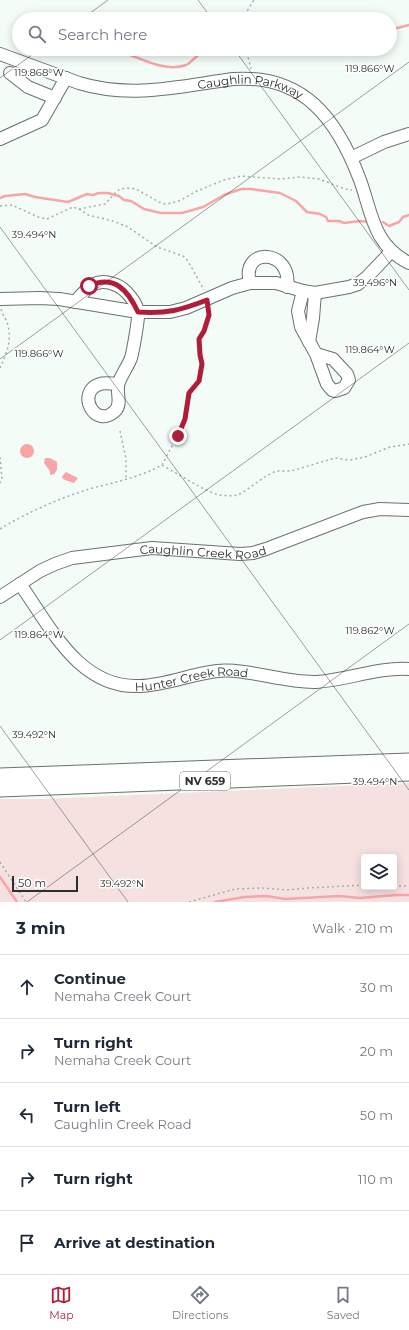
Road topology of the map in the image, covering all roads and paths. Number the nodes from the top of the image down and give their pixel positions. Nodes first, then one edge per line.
1 (254, 0) edge
2 (246, 12) edge
3 (0, 54) edge
4 (247, 56) edge
5 (14, 59) junction
6 (5, 71) edge
7 (251, 71) dead end
8 (66, 78) junction
9 (55, 98) junction
10 (409, 134) edge
11 (0, 139) edge
12 (350, 158) junction
13 (362, 187) junction
14 (0, 206) edge
15 (80, 209) junction
16 (391, 251) junction
17 (409, 263) edge
18 (250, 283) junction
19 (287, 287) junction
20 (309, 292) junction
21 (0, 299) edge
22 (207, 300) junction
23 (75, 302) junction
24 (0, 305) edge
25 (138, 312) junction
26 (316, 354) dead end
27 (0, 368) edge
28 (118, 384) dead end
29 (120, 431) dead end
30 (409, 444) edge
31 (0, 458) edge
32 (162, 465) junction
33 (126, 480) junction
34 (0, 483) edge
35 (409, 510) edge
36 (0, 529) edge
37 (20, 584) junction
38 (0, 597) edge
39 (409, 669) edge
40 (409, 761) edge
41 (409, 773) edge
42 (0, 776) edge
43 (0, 789) edge
44 (0, 862) edge
45 (361, 886) edge
46 (397, 886) edge
47 (409, 886) edge
48 (26, 902) edge
49 (189, 902) edge

1 - 2 path
3 - 5 street, Caughlin Parkway
4 - 7 path
5 - 6 street
5 - 8 street, Caughlin Parkway
6 - 9 street
8 - 9 street
8 - 12 street, Caughlin Parkway
9 - 11 street
10 - 12 street
12 - 13 street, Caughlin Parkway
13 - 15 path
13 - 16 street, Caughlin Parkway
14 - 15 path
15 - 22 path
16 - 17 street, Caughlin Parkway
16 - 20 street
18 - 19 street
18 - 19 street
18 - 22 street
19 - 20 street
20 - 26 street
21 - 23 street
22 - 25 street
22 - 32 path
23 - 25 street
23 - 25 street
24 - 27 path
25 - 28 street
29 - 33 path
30 - 32 path
31 - 34 path
32 - 33 path
33 - 36 path
35 - 37 street, Caughlin Creek Road
37 - 38 street, Caughlin Creek Road
37 - 39 street, Hunter Creek Road
40 - 42 main road, NV 659
41 - 43 main road, NV 659
44 - 48 path
45 - 49 path
46 - 47 path

